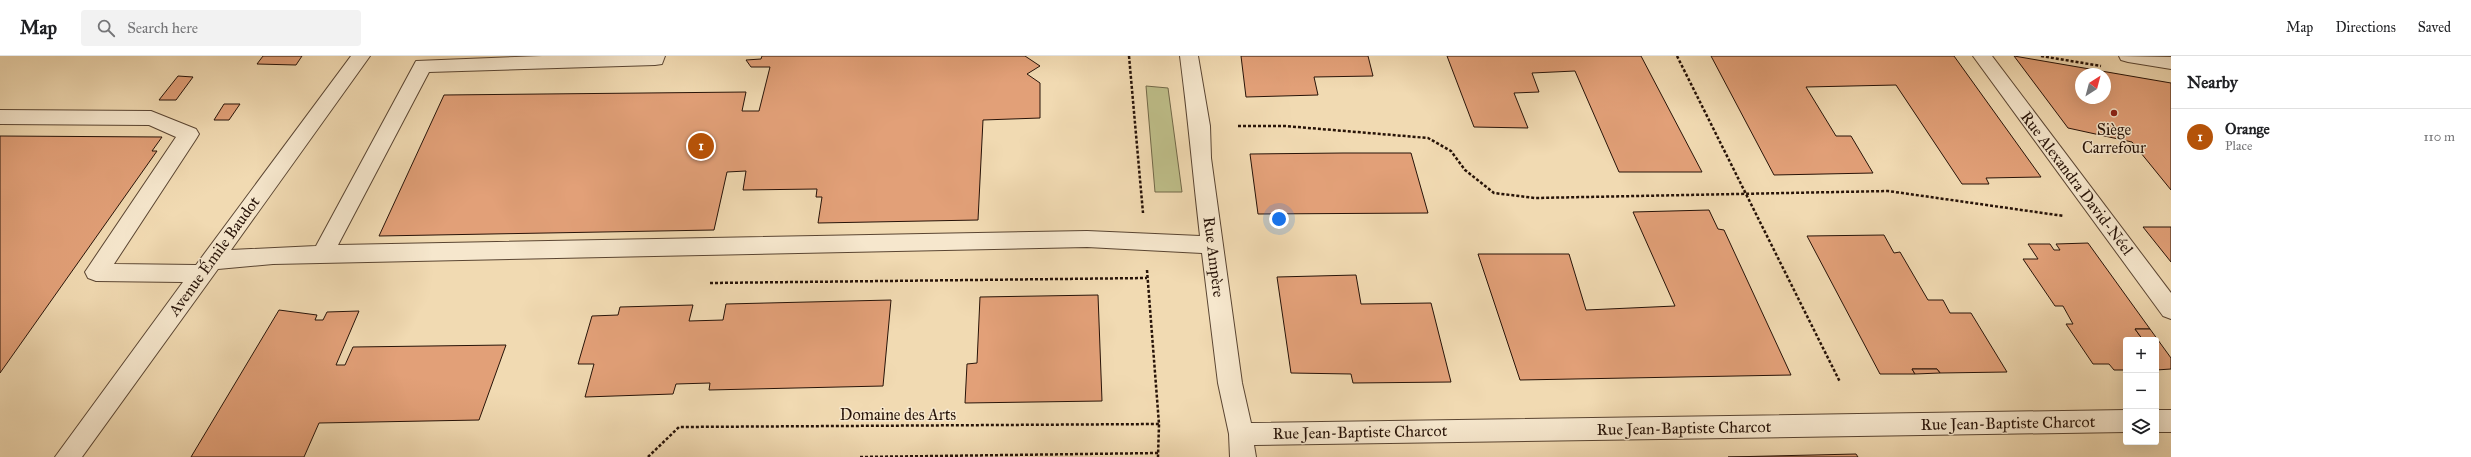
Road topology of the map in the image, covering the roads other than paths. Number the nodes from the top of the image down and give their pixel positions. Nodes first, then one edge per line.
1 (361, 56) edge
2 (656, 56) edge
3 (1189, 56) edge
4 (1982, 56) edge
5 (2128, 56) edge
6 (2171, 63) edge
7 (0, 117) edge
8 (1212, 244) junction
9 (322, 254) junction
10 (204, 268) junction
11 (2171, 310) edge
12 (2159, 421) edge
13 (2171, 421) edge
14 (2123, 422) edge
15 (1242, 445) edge
16 (68, 457) edge

1 - 10 street, Avenue Émile Baudot
2 - 9 street
3 - 8 street, Rue Ampère
4 - 11 street, Rue Alexandra David-Néel
5 - 6 street
7 - 10 street
8 - 9 street
8 - 15 street, Rue Ampère
9 - 10 street
10 - 16 street, Avenue Émile Baudot
12 - 13 street
14 - 15 street, Rue Jean-Baptiste Charcot

